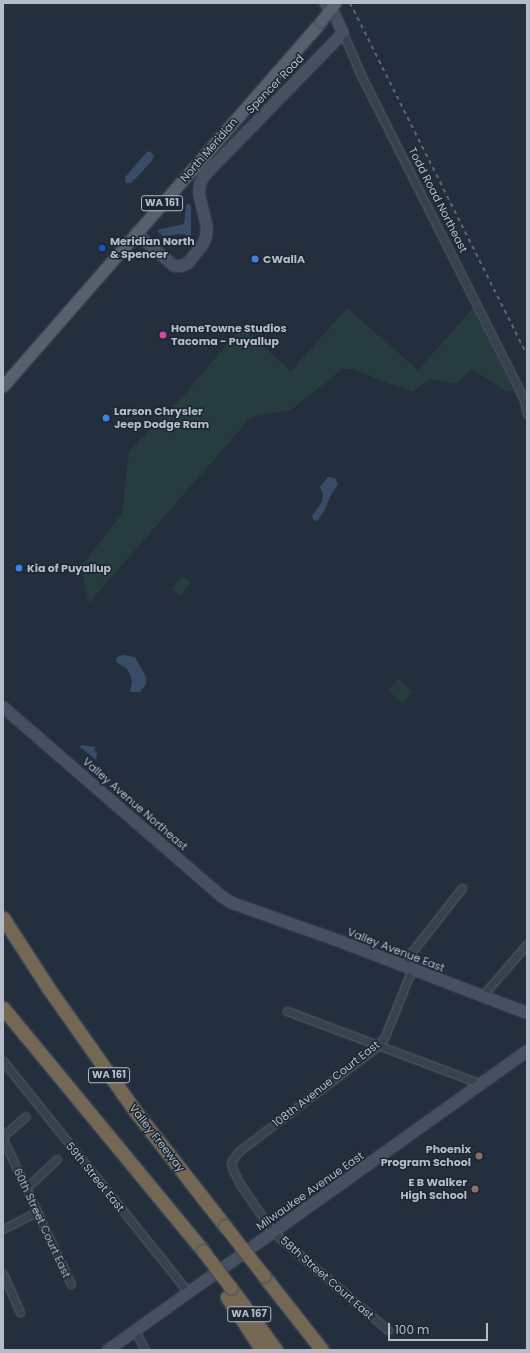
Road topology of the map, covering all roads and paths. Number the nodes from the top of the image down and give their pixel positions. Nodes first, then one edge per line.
1 (331, 6) edge
2 (343, 33) junction
3 (136, 233) junction
4 (3, 386) edge
5 (527, 414) edge
6 (3, 707) edge
7 (462, 888) dead end
8 (255, 913) joint
9 (3, 918) edge
10 (527, 944) edge
11 (408, 968) junction
12 (482, 996) junction
13 (3, 1008) edge
14 (287, 1011) dead end
15 (527, 1013) edge
16 (379, 1045) junction
17 (527, 1051) edge
18 (3, 1061) edge
19 (481, 1084) junction
20 (26, 1116) dead end
21 (3, 1138) edge
22 (58, 1159) dead end
23 (231, 1163) joint
24 (26, 1188) junction
25 (37, 1212) junction
26 (3, 1229) edge
27 (273, 1232) junction
28 (3, 1274) edge
29 (71, 1284) dead end
30 (227, 1290) junction
31 (188, 1292) junction
32 (20, 1312) dead end
33 (388, 1330) dead end
34 (134, 1331) junction
35 (108, 1350) edge
36 (145, 1350) edge
37 (262, 1350) edge
38 (276, 1350) edge
39 (322, 1350) edge

1 - 2 street, Todd Road Northeast
1 - 3 main road, North Meridian / WA 161, bridge
2 - 3 street, Spencer Road
2 - 5 street, Todd Road Northeast
3 - 4 main road, North Meridian / WA 161
6 - 8 street, Valley Avenue Northeast
7 - 11 street, 108th Avenue Court East
8 - 11 street, Valley Avenue East
9 - 39 highway, Valley Freeway / WA 161, bridge
10 - 12 street
11 - 12 street, Valley Avenue East
11 - 16 street, 108th Avenue Court East
12 - 15 street, Valley Avenue East
13 - 30 highway, WA 167, bridge
14 - 16 street
16 - 19 street
16 - 23 street, 108th Avenue Court East
17 - 19 street, Milwaukee Avenue East
18 - 31 street, 59th Street East
19 - 27 street, Milwaukee Avenue East
20 - 21 street
21 - 24 street, 60th Street Court East
22 - 24 street
23 - 27 street, 58th Street Court East
24 - 25 street, 60th Street Court East
25 - 26 street
25 - 29 street, 60th Street Court East
27 - 31 street, Milwaukee Avenue East
27 - 33 street, 58th Street Court East
28 - 32 street
30 - 37 highway
30 - 38 highway, WA 167
31 - 34 street, Milwaukee Avenue East
34 - 35 street, Milwaukee Avenue East
34 - 36 street

